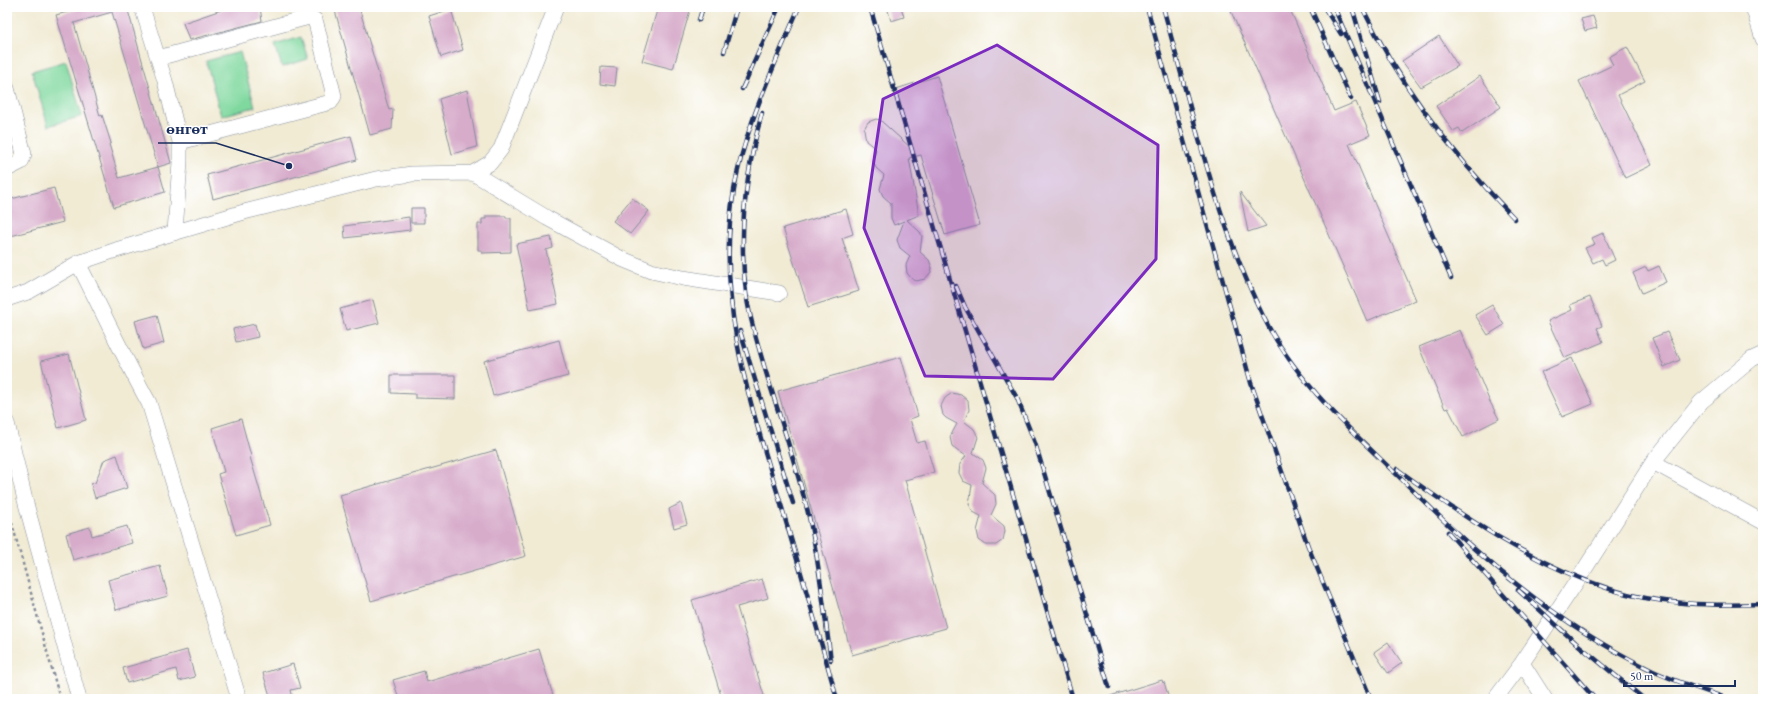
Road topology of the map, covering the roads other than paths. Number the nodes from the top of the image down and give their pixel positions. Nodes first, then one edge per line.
1 (142, 7) edge
2 (556, 7) edge
3 (1753, 7) edge
4 (1763, 39) edge
5 (158, 58) junction
6 (7, 88) edge
7 (180, 142) junction
8 (7, 169) edge
9 (473, 173) junction
10 (175, 232) junction
11 (78, 263) junction
12 (779, 293) dead end
13 (7, 299) edge
14 (1763, 354) edge
15 (7, 423) edge
16 (1653, 462) junction
17 (1763, 522) edge
18 (1522, 663) junction
19 (80, 699) edge
20 (239, 699) edge
21 (1496, 699) edge
22 (1545, 699) edge

1 - 5 street
2 - 9 street
3 - 4 street
5 - 7 street
5 - 7 street
6 - 8 street
7 - 10 street
9 - 10 street
9 - 12 street
10 - 11 street
11 - 13 street
11 - 20 street
14 - 16 street
15 - 19 street
16 - 17 street
16 - 18 street
18 - 21 street
18 - 22 street

